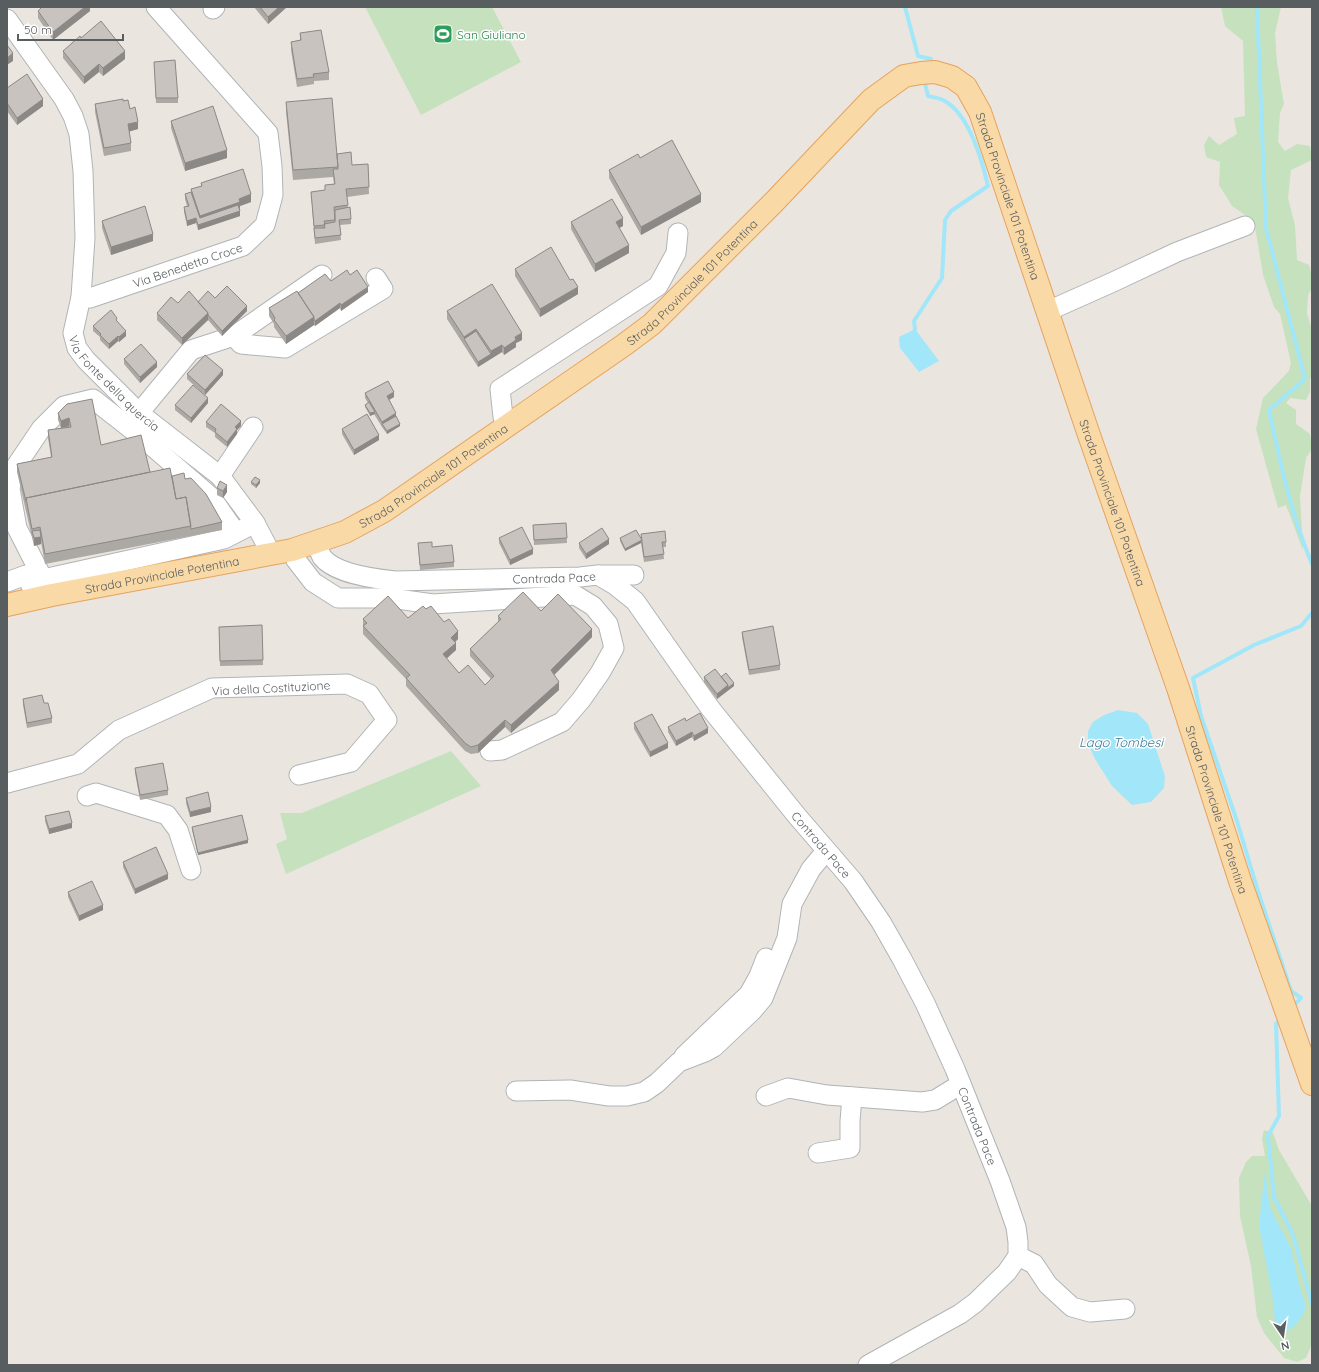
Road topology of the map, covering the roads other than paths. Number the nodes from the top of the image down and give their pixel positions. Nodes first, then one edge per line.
1 (156, 7) edge
2 (7, 20) edge
3 (1245, 226) dead end
4 (678, 233) dead end
5 (322, 275) edge
6 (376, 278) dead end
7 (81, 297) junction
8 (1048, 311) junction
9 (234, 336) junction
10 (138, 413) junction
11 (508, 425) junction
12 (253, 427) dead end
13 (220, 476) junction
14 (255, 523) junction
15 (236, 533) junction
16 (316, 543) junction
17 (292, 550) junction
18 (269, 555) junction
19 (598, 575) junction
20 (634, 575) dead end
21 (7, 582) edge
22 (35, 599) junction
23 (7, 605) edge
24 (490, 751) dead end
25 (299, 775) dead end
26 (7, 783) edge
27 (87, 796) dead end
28 (826, 851) junction
29 (191, 870) dead end
30 (961, 1084) junction
31 (1312, 1084) edge
32 (516, 1091) dead end
33 (766, 1096) dead end
34 (852, 1097) junction
35 (818, 1153) dead end
36 (1018, 1256) junction
37 (1125, 1309) dead end
38 (868, 1365) edge

1 - 7 street, Via Benedetto Croce
2 - 7 street, Via Fonte della quercia
3 - 8 street
4 - 11 street
5 - 9 street
6 - 9 street
7 - 10 street, Via Fonte della quercia
8 - 11 main road, Strada Provinciale 101 Potentina
8 - 31 main road, Strada Provinciale 101 Potentina
9 - 10 street
10 - 13 street, Via Fonte della quercia
11 - 16 main road, Strada Provinciale 101 Potentina
12 - 13 street
13 - 14 street, Via Fonte della quercia
14 - 15 street
14 - 18 street, Via Fonte della quercia
15 - 15 street
16 - 17 main road, Strada Provinciale Potentina
16 - 19 street, Contrada Pace
17 - 18 main road, Strada Provinciale Potentina
17 - 24 street
18 - 22 main road, Strada Provinciale Potentina
19 - 20 street
19 - 28 street, Contrada Pace
21 - 22 street
22 - 23 main road, Strada Provinciale Potentina
25 - 26 street, Via della Costituzione
27 - 29 street
28 - 30 street, Contrada Pace
28 - 32 street
30 - 34 street
30 - 36 street, Contrada Pace
33 - 34 street
34 - 35 street
36 - 37 street
36 - 38 street

